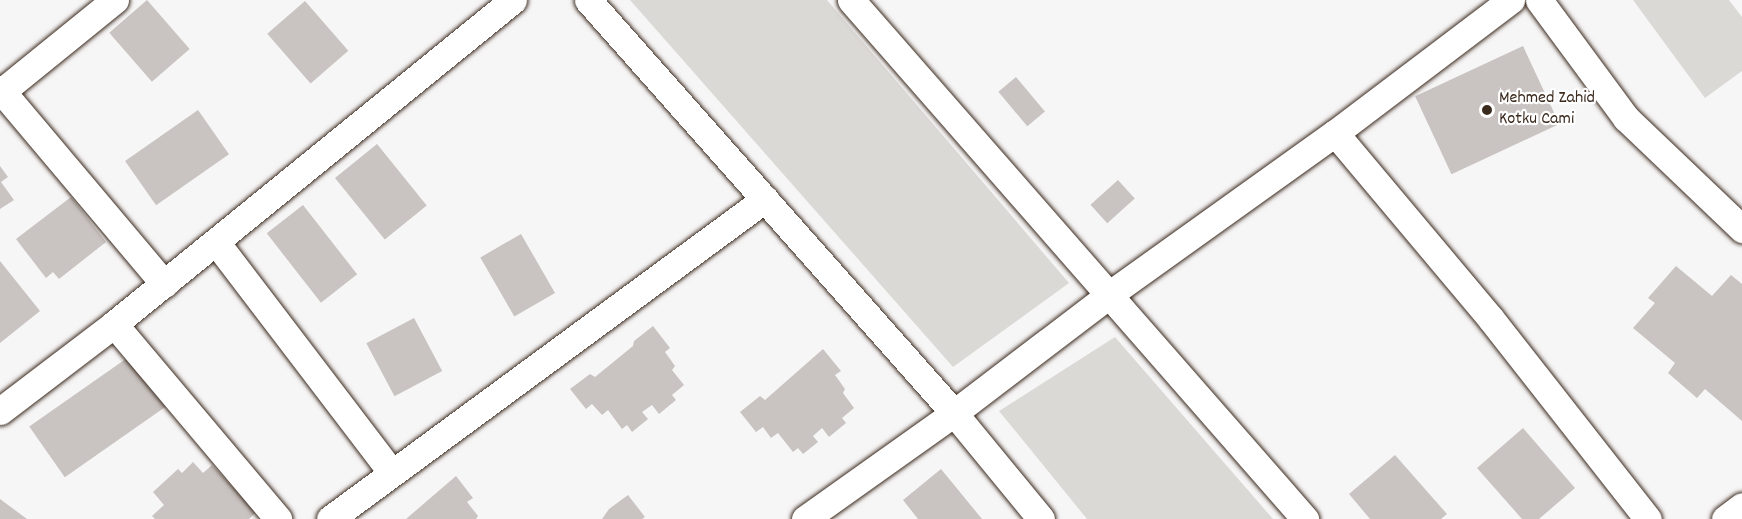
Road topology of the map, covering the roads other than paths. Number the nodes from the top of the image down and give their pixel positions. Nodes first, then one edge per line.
1 (115, 0) edge
2 (513, 0) edge
3 (588, 0) edge
4 (850, 0) edge
5 (1511, 0) edge
6 (1539, 0) edge
7 (1, 91) edge
8 (1335, 133) junction
9 (765, 199) junction
10 (1742, 229) edge
11 (216, 242) junction
12 (164, 284) junction
13 (1110, 294) junction
14 (114, 324) junction
15 (0, 411) edge
16 (954, 413) junction
17 (392, 473) junction
18 (1742, 506) edge
19 (278, 519) edge
20 (330, 519) edge
21 (805, 519) edge
22 (1041, 519) edge
23 (1305, 519) edge
24 (1648, 519) edge
25 (1725, 519) edge

1 - 7 street
2 - 11 street
3 - 9 street
4 - 13 street
5 - 8 street
6 - 10 street
7 - 12 street
8 - 13 street
8 - 24 street
9 - 16 street
9 - 17 street
11 - 12 street
11 - 17 street
12 - 14 street
13 - 16 street
13 - 23 street
14 - 15 street
14 - 19 street
16 - 21 street
16 - 22 street
17 - 20 street
18 - 25 street

